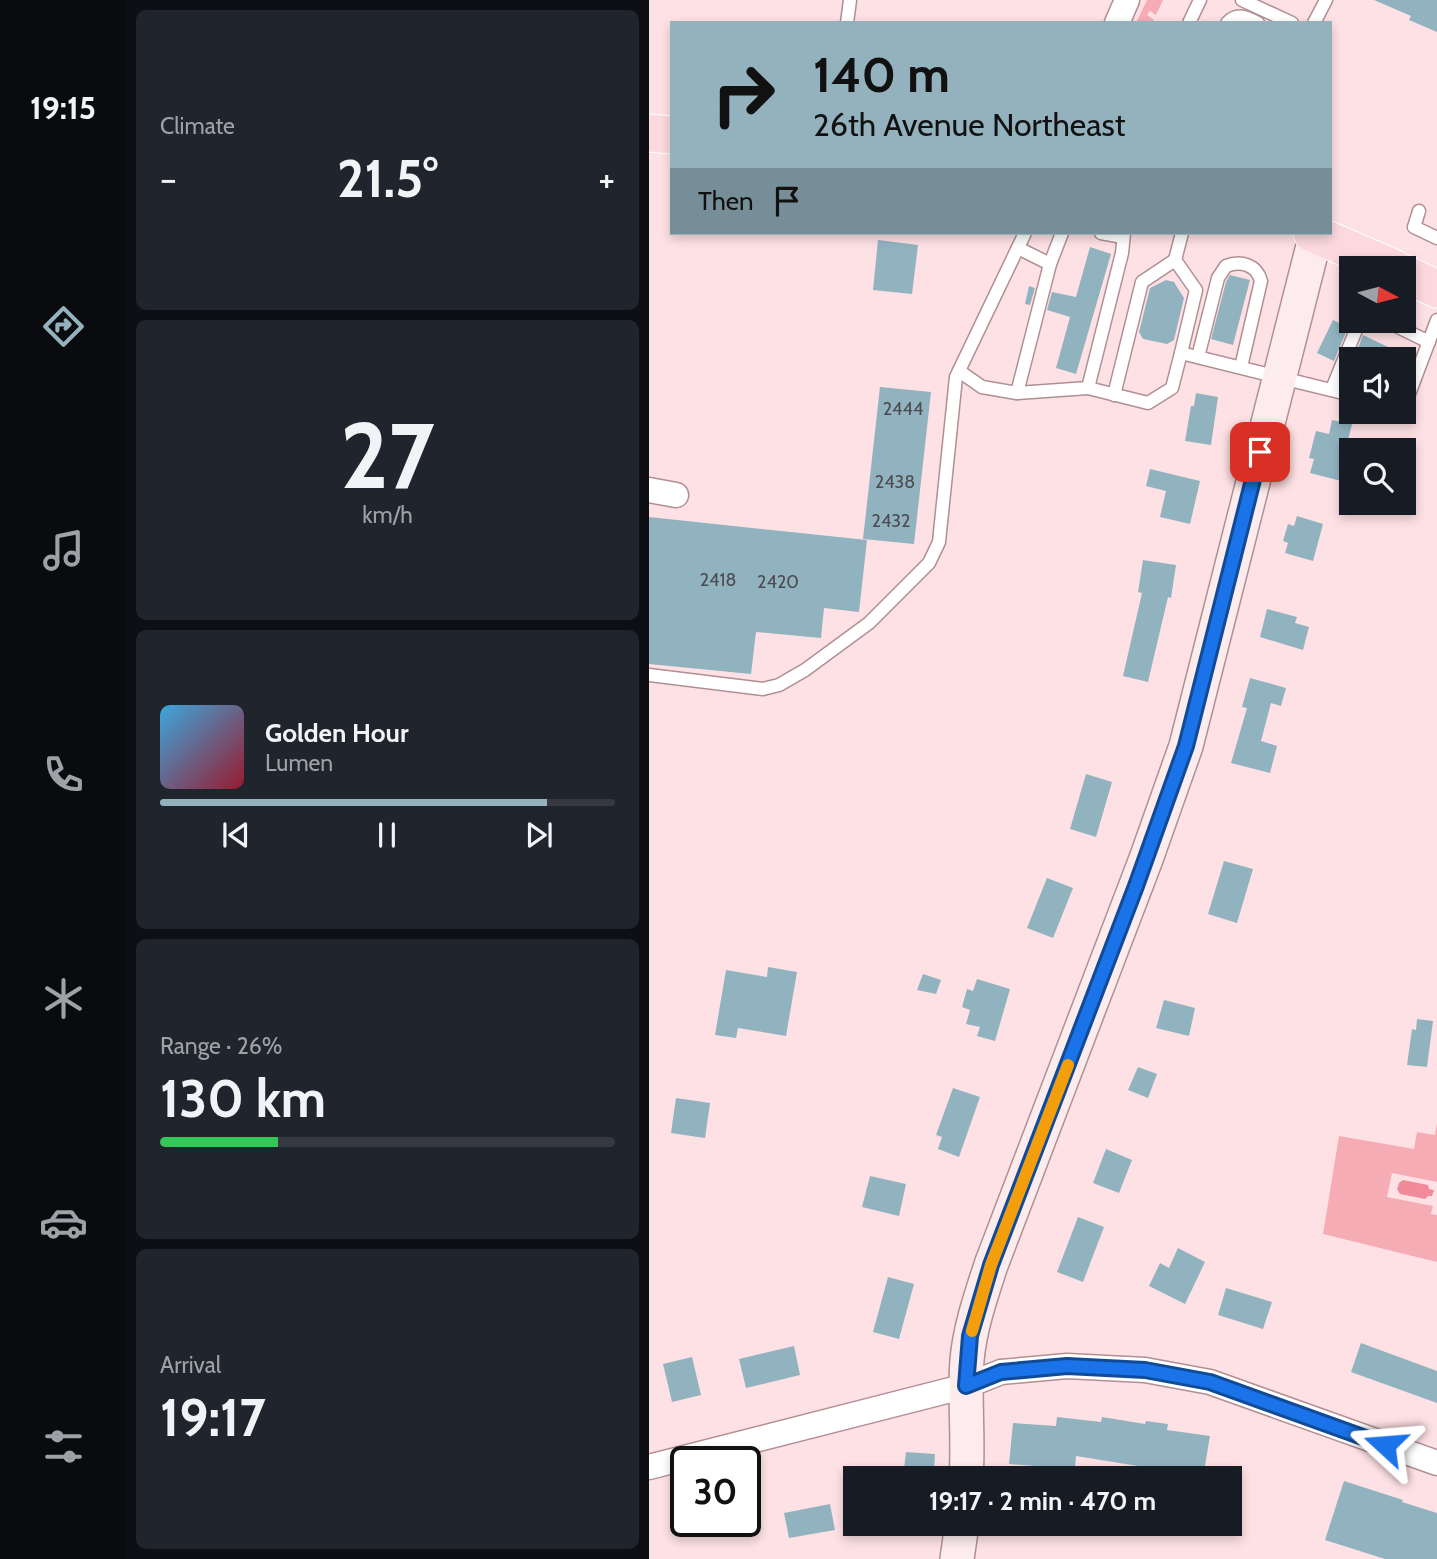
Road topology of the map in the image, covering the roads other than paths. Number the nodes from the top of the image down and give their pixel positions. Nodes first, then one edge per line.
1 (850, 0) edge
2 (1127, 0) edge
3 (1200, 0) edge
4 (1242, 0) edge
5 (1326, 0) edge
6 (847, 21) edge
7 (1118, 21) edge
8 (1190, 21) edge
9 (1229, 21) edge
10 (1253, 21) edge
11 (1288, 21) edge
12 (1315, 21) edge
13 (649, 133) edge
14 (670, 135) edge
15 (1419, 211) dead end
16 (1024, 235) edge
17 (1061, 235) edge
18 (1124, 235) edge
19 (1181, 235) edge
20 (1314, 235) edge
21 (1316, 235) edge
22 (1437, 237) edge
23 (1018, 248) junction
24 (1363, 256) edge
25 (1175, 260) junction
26 (1050, 264) junction
27 (1416, 280) edge
28 (1437, 289) edge
29 (1437, 320) edge
30 (1355, 333) edge
31 (1411, 333) edge
32 (1429, 342) junction
33 (1181, 353) junction
34 (1198, 357) junction
35 (1241, 367) junction
36 (959, 371) junction
37 (1278, 376) junction
38 (1416, 376) edge
39 (1088, 388) junction
40 (1332, 389) junction
41 (1339, 391) edge
42 (1017, 393) junction
43 (1114, 395) junction
44 (649, 491) edge
45 (676, 495) dead end
46 (649, 675) edge
47 (966, 1386) junction
48 (1437, 1463) edge
49 (966, 1466) edge
50 (649, 1467) edge
51 (960, 1536) edge
52 (957, 1559) edge

1 - 6 lane
2 - 7 street
3 - 8 lane
4 - 11 lane
5 - 12 lane
9 - 10 lane
13 - 14 main road
15 - 22 lane
16 - 23 lane
17 - 26 lane
18 - 39 lane
19 - 25 lane
20 - 37 street
21 - 24 main road
23 - 26 lane
23 - 36 lane
25 - 33 lane
25 - 43 lane
26 - 42 lane
27 - 28 main road
29 - 32 lane
30 - 40 lane
31 - 32 lane
32 - 38 lane
33 - 34 lane
33 - 43 lane
34 - 35 lane
34 - 35 lane
35 - 37 lane
36 - 42 lane
36 - 46 lane
37 - 40 lane
37 - 47 street
39 - 42 lane
39 - 43 lane
40 - 41 lane
44 - 45 street
47 - 48 street
47 - 49 street
47 - 50 street
51 - 52 street

